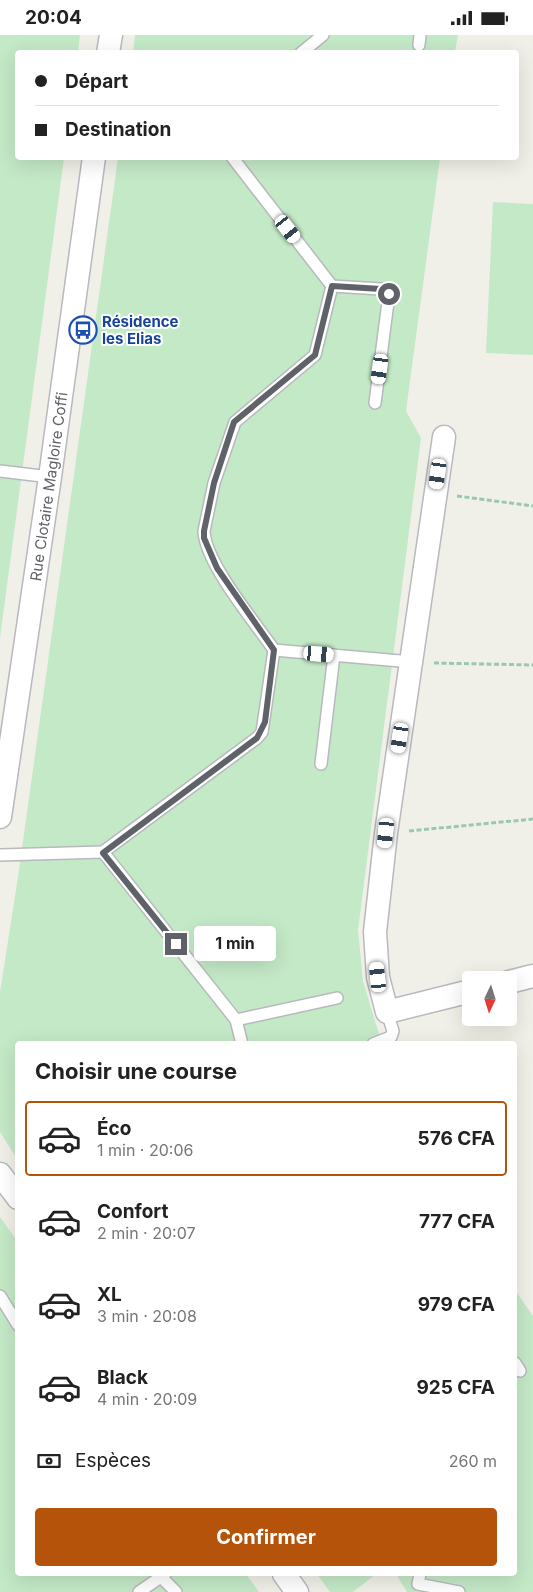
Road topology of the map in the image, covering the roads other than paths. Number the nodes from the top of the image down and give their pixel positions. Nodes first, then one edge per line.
1 (111, 35) edge
2 (323, 35) edge
3 (108, 50) edge
4 (305, 50) edge
5 (94, 160) edge
6 (234, 160) edge
7 (332, 286) junction
8 (375, 403) dead end
9 (444, 437) dead end
10 (0, 471) edge
11 (50, 477) junction
12 (274, 650) junction
13 (334, 655) junction
14 (412, 662) junction
15 (321, 764) dead end
16 (0, 817) edge
17 (103, 853) junction
18 (0, 855) edge
19 (533, 976) edge
20 (518, 980) edge
21 (462, 993) edge
22 (337, 998) dead end
23 (387, 1012) junction
24 (236, 1020) junction
25 (241, 1041) edge
26 (381, 1041) edge
27 (0, 1174) edge
28 (15, 1195) edge
29 (0, 1296) edge
30 (15, 1320) edge
31 (160, 1576) edge
32 (162, 1576) edge
33 (285, 1576) edge
34 (420, 1576) edge
35 (139, 1592) edge
36 (176, 1592) edge
37 (297, 1592) edge
38 (459, 1592) edge

1 - 3 street
2 - 4 lane
5 - 11 street, Rue Clotaire Magloire Coffi
6 - 7 lane
7 - 8 lane
7 - 12 lane
9 - 14 street
10 - 11 lane
11 - 16 street, Rue Clotaire Magloire Coffi
12 - 13 lane
12 - 17 lane
13 - 14 lane
13 - 15 lane
14 - 23 street
17 - 18 lane
17 - 24 lane
19 - 20 street
21 - 23 street
22 - 24 lane
23 - 26 lane
24 - 25 lane
27 - 28 street
29 - 30 lane
31 - 35 lane
32 - 36 lane
33 - 37 street
34 - 38 lane

